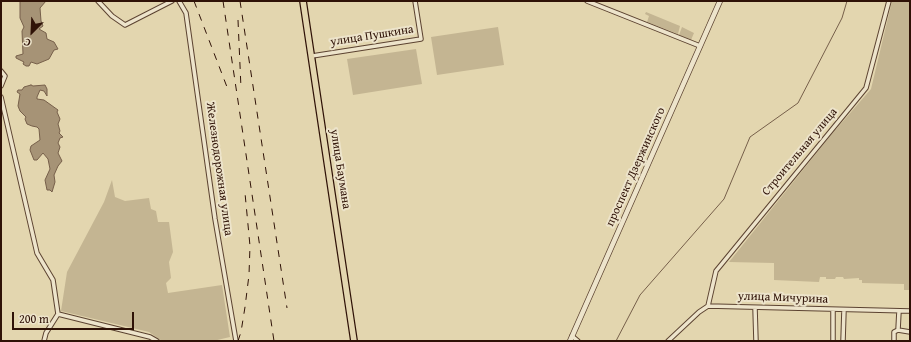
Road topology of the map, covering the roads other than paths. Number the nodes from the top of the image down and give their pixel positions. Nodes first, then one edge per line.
1 (98, 1) edge
2 (172, 1) edge
3 (179, 1) edge
4 (303, 1) edge
5 (415, 1) edge
6 (588, 1) edge
7 (720, 1) edge
8 (889, 1) edge
9 (700, 46) junction
10 (312, 56) junction
11 (1, 71) edge
12 (1, 86) edge
13 (1, 97) edge
14 (708, 306) junction
15 (755, 308) junction
16 (833, 310) junction
17 (844, 310) junction
18 (899, 311) junction
19 (910, 311) edge
20 (58, 314) junction
21 (898, 330) junction
22 (910, 332) edge
23 (571, 339) edge
24 (44, 341) edge
25 (156, 341) edge
26 (236, 341) edge
27 (354, 341) edge
28 (578, 341) edge
29 (668, 341) edge
30 (756, 341) edge
31 (833, 341) edge
32 (843, 341) edge
33 (894, 341) edge

1 - 2 street
3 - 26 street, Железнодорожная улица
4 - 10 main road, улица Баумана
5 - 10 street, улица Пушкина
6 - 9 street
7 - 9 street, проспект Дзержинского
8 - 14 street, Строительная улица
9 - 23 street, проспект Дзержинского
10 - 27 main road, улица Баумана
11 - 12 street
13 - 20 street
14 - 15 street, улица Мичурина
14 - 29 street
15 - 16 street, улица Мичурина
15 - 30 street
16 - 17 street, улица Мичурина
16 - 31 street
17 - 18 street, улица Мичурина
17 - 32 street
18 - 19 street, улица Мичурина
18 - 21 street
20 - 24 street
20 - 25 street
21 - 22 street
21 - 33 street
23 - 28 street

